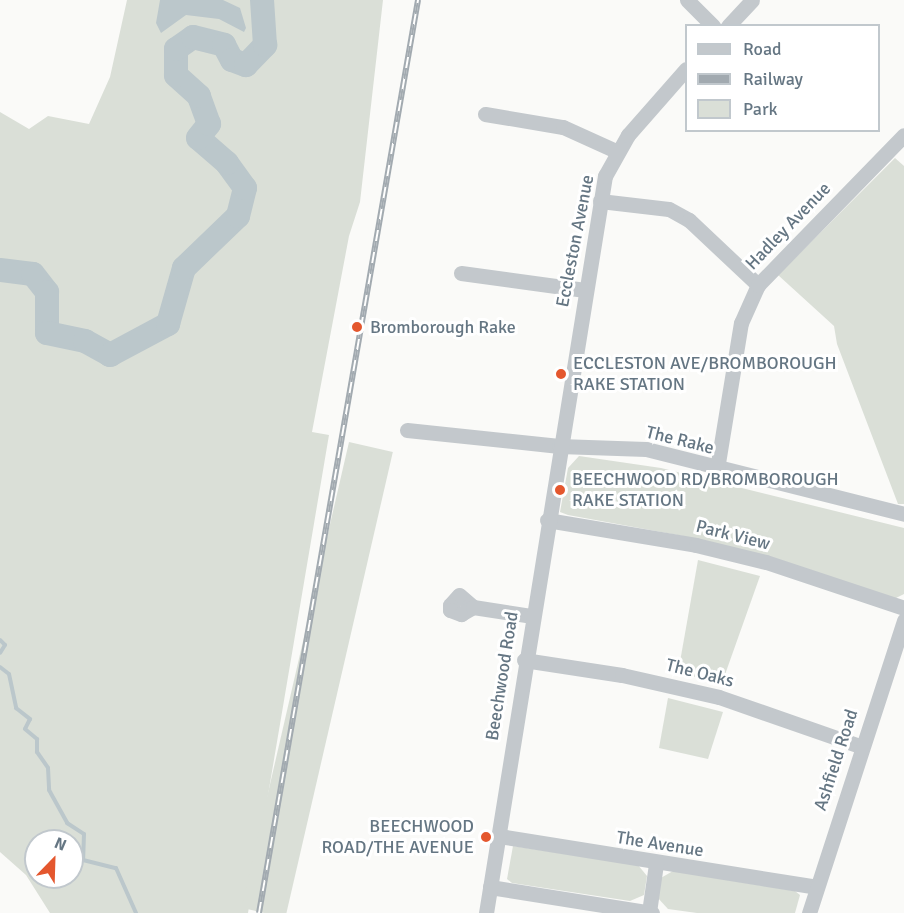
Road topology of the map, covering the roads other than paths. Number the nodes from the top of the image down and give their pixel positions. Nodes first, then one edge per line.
1 (687, 0) edge
2 (752, 0) edge
3 (711, 24) edge
4 (730, 24) edge
5 (685, 71) edge
6 (485, 114) dead end
7 (904, 135) edge
8 (618, 152) junction
9 (600, 201) junction
10 (461, 273) dead end
11 (758, 285) junction
12 (585, 290) junction
13 (407, 430) dead end
14 (559, 446) junction
15 (717, 469) junction
16 (904, 514) edge
17 (547, 520) junction
18 (473, 607) dead end
19 (904, 608) edge
20 (532, 616) junction
21 (904, 621) edge
22 (524, 660) junction
23 (860, 746) junction
24 (499, 836) junction
25 (656, 864) junction
26 (490, 887) junction
27 (816, 887) junction
28 (486, 913) edge
29 (651, 913) edge
30 (809, 913) edge

1 - 3 street
2 - 4 street
5 - 8 street, Eccleston Avenue
6 - 8 street
7 - 11 street, Hadley Avenue
8 - 9 street, Eccleston Avenue
9 - 11 street
9 - 12 street, Eccleston Avenue
10 - 12 street
11 - 15 street, Hadley Avenue
12 - 14 street, Eccleston Avenue
13 - 14 street, The Rake
14 - 15 street, The Rake
14 - 17 street, Beechwood Road
15 - 16 street, The Rake
17 - 19 street, Park View
17 - 20 street, Beechwood Road
18 - 20 street
20 - 22 street, Beechwood Road
21 - 23 street, Ashfield Road
22 - 23 street, The Oaks
22 - 24 street, Beechwood Road
23 - 27 street, Ashfield Road
24 - 25 street, The Avenue
24 - 26 street, Beechwood Road
25 - 27 street, The Avenue
25 - 29 street
26 - 28 street, Beechwood Road
26 - 29 street
27 - 30 street, Ashfield Road

